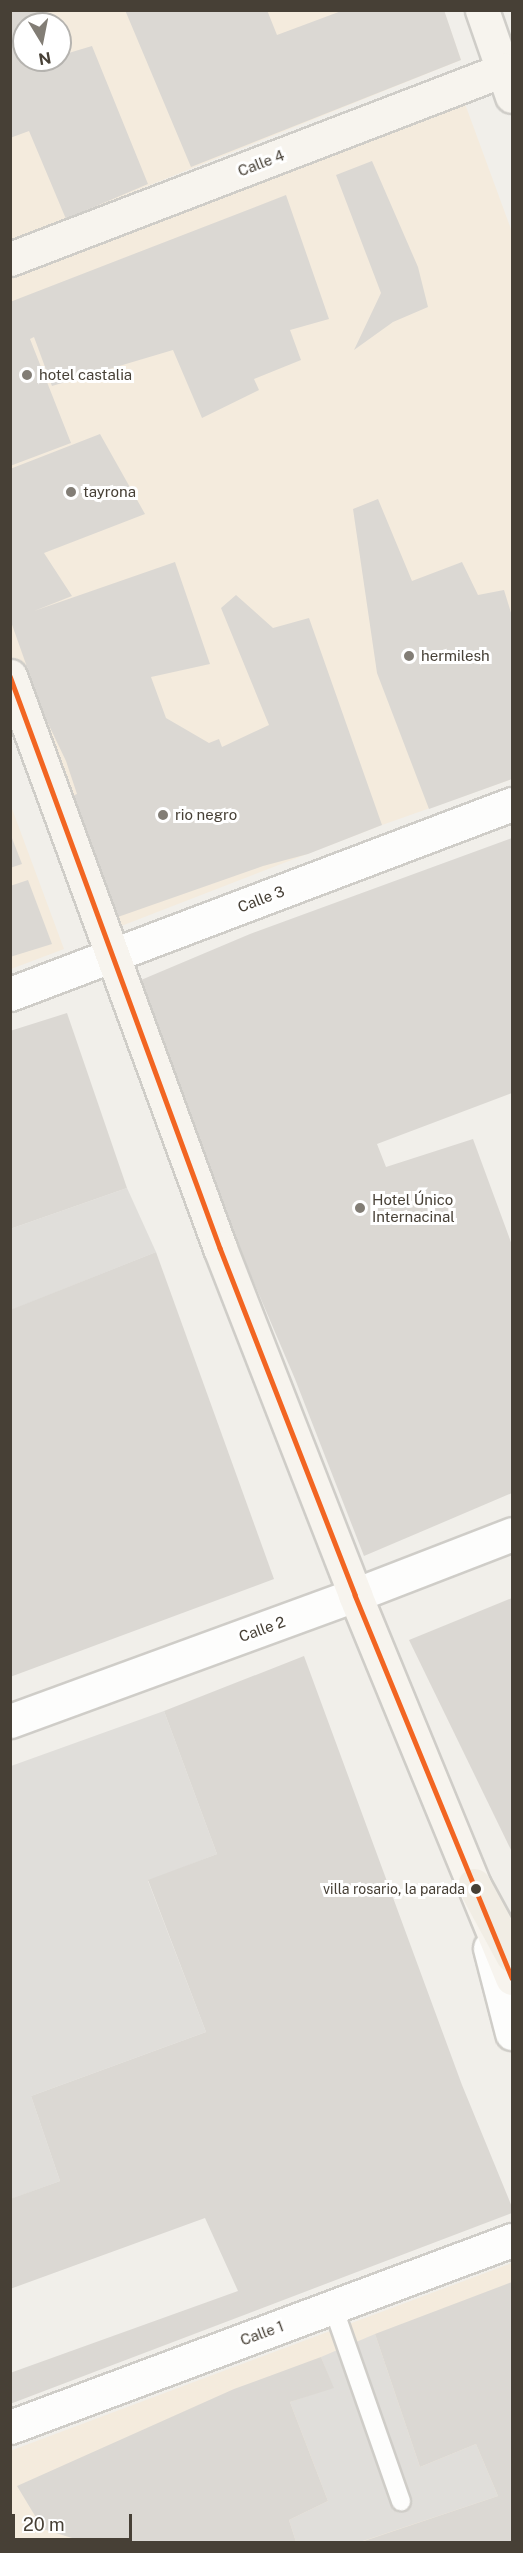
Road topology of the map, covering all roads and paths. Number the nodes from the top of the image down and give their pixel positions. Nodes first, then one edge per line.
1 (482, 10) edge
2 (509, 78) edge
3 (10, 259) edge
4 (10, 675) edge
5 (513, 804) edge
6 (113, 955) junction
7 (10, 994) edge
8 (513, 1534) edge
9 (355, 1595) junction
10 (10, 1721) edge
11 (474, 1885) junction
12 (513, 1930) edge
13 (513, 1955) edge
14 (513, 1978) edge
15 (513, 2033) edge
16 (513, 2240) edge
17 (333, 2307) junction
18 (10, 2427) edge
19 (401, 2501) dead end

1 - 2 main road
2 - 3 main road, Calle 4
4 - 6 main road
5 - 6 street, Calle 3
6 - 7 street, Calle 3
6 - 9 main road
8 - 9 street, Calle 2
9 - 10 street, Calle 2
9 - 11 main road
11 - 12 lane
11 - 13 main road
11 - 14 main road
11 - 15 street
16 - 17 street, Calle 1
17 - 18 street, Calle 1
17 - 19 lane

